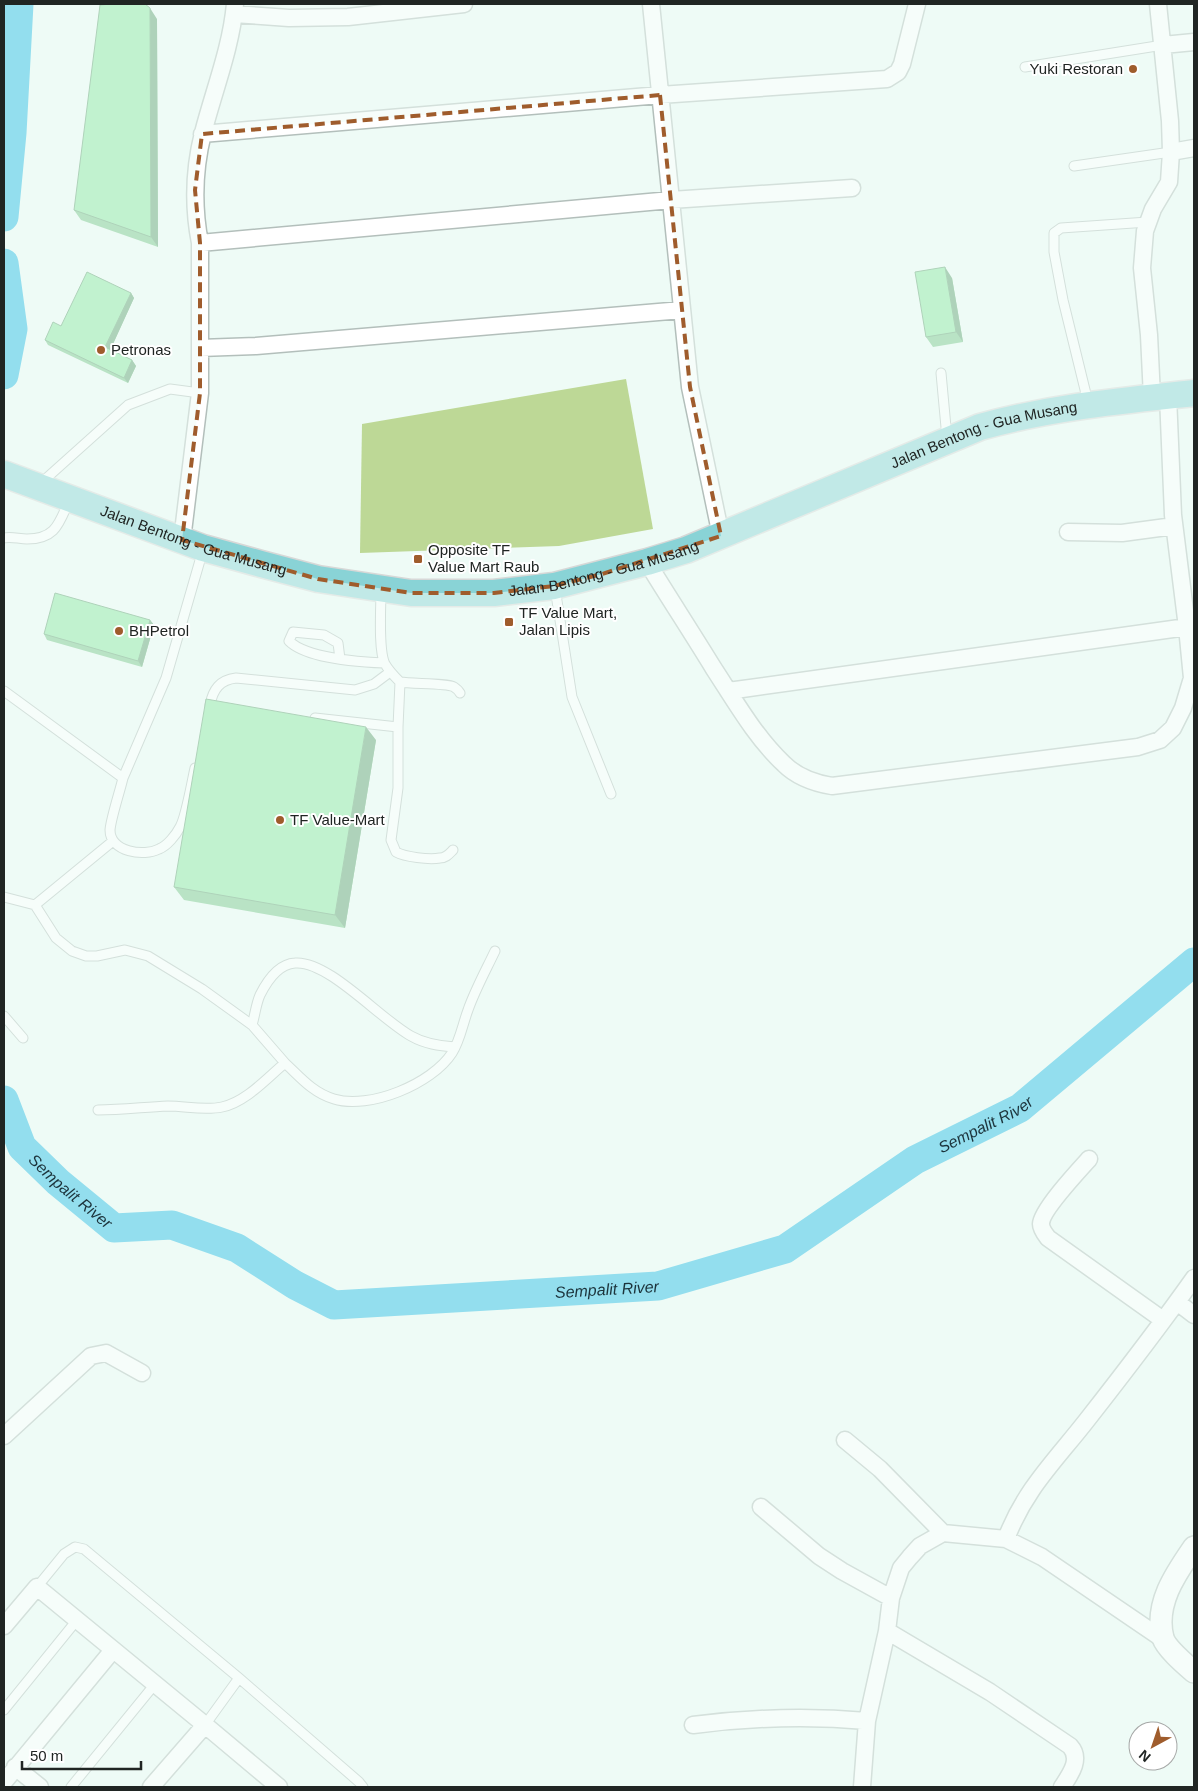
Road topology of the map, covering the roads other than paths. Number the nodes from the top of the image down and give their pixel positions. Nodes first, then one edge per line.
1 (464, 4) edge
2 (651, 4) edge
3 (917, 4) edge
4 (1158, 4) edge
5 (235, 9) edge
6 (1194, 42) edge
7 (1163, 45) junction
8 (1025, 68) dead end
9 (660, 96) junction
10 (202, 134) junction
11 (1194, 148) edge
12 (1171, 152) junction
13 (1074, 166) dead end
14 (852, 188) dead end
15 (671, 200) junction
16 (1148, 222) junction
17 (200, 243) junction
18 (682, 310) junction
19 (200, 348) junction
20 (941, 374) dead end
21 (200, 393) junction
22 (1194, 393) edge
23 (1160, 397) junction
24 (1088, 405) junction
25 (947, 441) junction
26 (4, 474) edge
27 (37, 486) junction
28 (71, 498) junction
29 (1174, 526) junction
30 (1068, 532) dead end
31 (721, 536) junction
32 (4, 538) edge
33 (193, 544) junction
34 (647, 562) junction
35 (554, 586) junction
36 (381, 587) junction
37 (1187, 627) junction
38 (340, 659) junction
39 (384, 663) junction
40 (390, 672) junction
41 (400, 682) junction
42 (728, 691) junction
43 (4, 692) edge
44 (460, 693) dead end
45 (207, 717) edge
46 (304, 717) edge
47 (398, 726) junction
48 (197, 761) edge
49 (123, 778) junction
50 (611, 794) dead end
51 (113, 840) junction
52 (453, 850) dead end
53 (5, 899) edge
54 (35, 905) junction
55 (495, 951) dead end
56 (4, 1016) edge
57 (252, 1025) junction
58 (23, 1038) dead end
59 (455, 1047) junction
60 (286, 1063) junction
61 (98, 1110) dead end
62 (1089, 1159) dead end
63 (1194, 1278) edge
64 (1177, 1302) junction
65 (1194, 1315) edge
66 (1163, 1320) junction
67 (142, 1373) dead end
68 (4, 1436) edge
69 (845, 1440) dead end
70 (761, 1507) dead end
71 (944, 1533) junction
72 (1006, 1539) junction
73 (1194, 1546) edge
74 (37, 1587) junction
75 (891, 1598) junction
76 (77, 1620) junction
77 (4, 1626) edge
78 (887, 1631) junction
79 (1164, 1640) junction
80 (113, 1650) junction
81 (1194, 1672) edge
82 (239, 1678) junction
83 (155, 1684) junction
84 (4, 1710) edge
85 (868, 1721) junction
86 (205, 1725) junction
87 (693, 1725) dead end
88 (16, 1767) junction
89 (4, 1782) edge
90 (359, 1785) edge
91 (40, 1787) edge
92 (71, 1787) edge
93 (151, 1787) edge
94 (278, 1787) edge
95 (862, 1787) edge
96 (1062, 1787) edge

1 - 5 street
2 - 9 street
3 - 9 street
4 - 7 street
5 - 10 street
6 - 7 street
7 - 8 lane
7 - 12 street
9 - 10 street
9 - 15 street
10 - 17 street
11 - 12 street
12 - 13 lane
12 - 16 street
14 - 15 street
15 - 17 street
15 - 18 street
16 - 23 street
16 - 24 lane
17 - 19 street
18 - 19 street
18 - 31 street
19 - 21 street
20 - 25 lane
21 - 27 lane
21 - 33 street
22 - 23 main road, Jalan Bentong - Gua Musang
23 - 24 main road, Jalan Bentong - Gua Musang
23 - 29 street
24 - 25 main road, Jalan Bentong - Gua Musang
25 - 31 main road, Jalan Bentong - Gua Musang
26 - 27 main road, Jalan Bentong - Gua Musang
27 - 28 main road, Jalan Bentong - Gua Musang
28 - 32 lane
28 - 33 main road, Jalan Bentong - Gua Musang
29 - 30 street
29 - 37 street
31 - 34 main road, Jalan Bentong - Gua Musang
33 - 36 main road, Jalan Bentong - Gua Musang
33 - 49 lane
34 - 35 main road, Jalan Bentong - Gua Musang
34 - 42 street
35 - 36 main road, Jalan Bentong - Gua Musang
35 - 50 lane
36 - 39 lane
37 - 42 street
37 - 42 street
38 - 38 lane
38 - 39 lane
39 - 40 lane
40 - 41 lane
40 - 45 lane
41 - 44 lane
41 - 47 lane
43 - 49 lane
46 - 47 lane
47 - 52 lane
48 - 51 lane
49 - 51 lane
51 - 54 lane
53 - 54 lane
54 - 57 lane
55 - 59 lane
56 - 58 lane
57 - 59 lane
57 - 60 lane
59 - 60 lane
60 - 61 lane
62 - 66 street
63 - 64 street
64 - 65 street
64 - 66 street
66 - 72 street
67 - 68 street
69 - 71 street
70 - 75 street
71 - 72 street
71 - 75 street
72 - 79 street
73 - 79 street
74 - 76 street
74 - 77 street
74 - 82 lane
75 - 78 street
76 - 80 street
76 - 84 lane
78 - 85 street
78 - 96 street
79 - 81 street
80 - 83 street
80 - 88 street
82 - 86 lane
82 - 90 lane
83 - 86 street
83 - 92 lane
85 - 87 street
85 - 95 street
86 - 93 street
86 - 94 street
88 - 89 street
88 - 91 street

